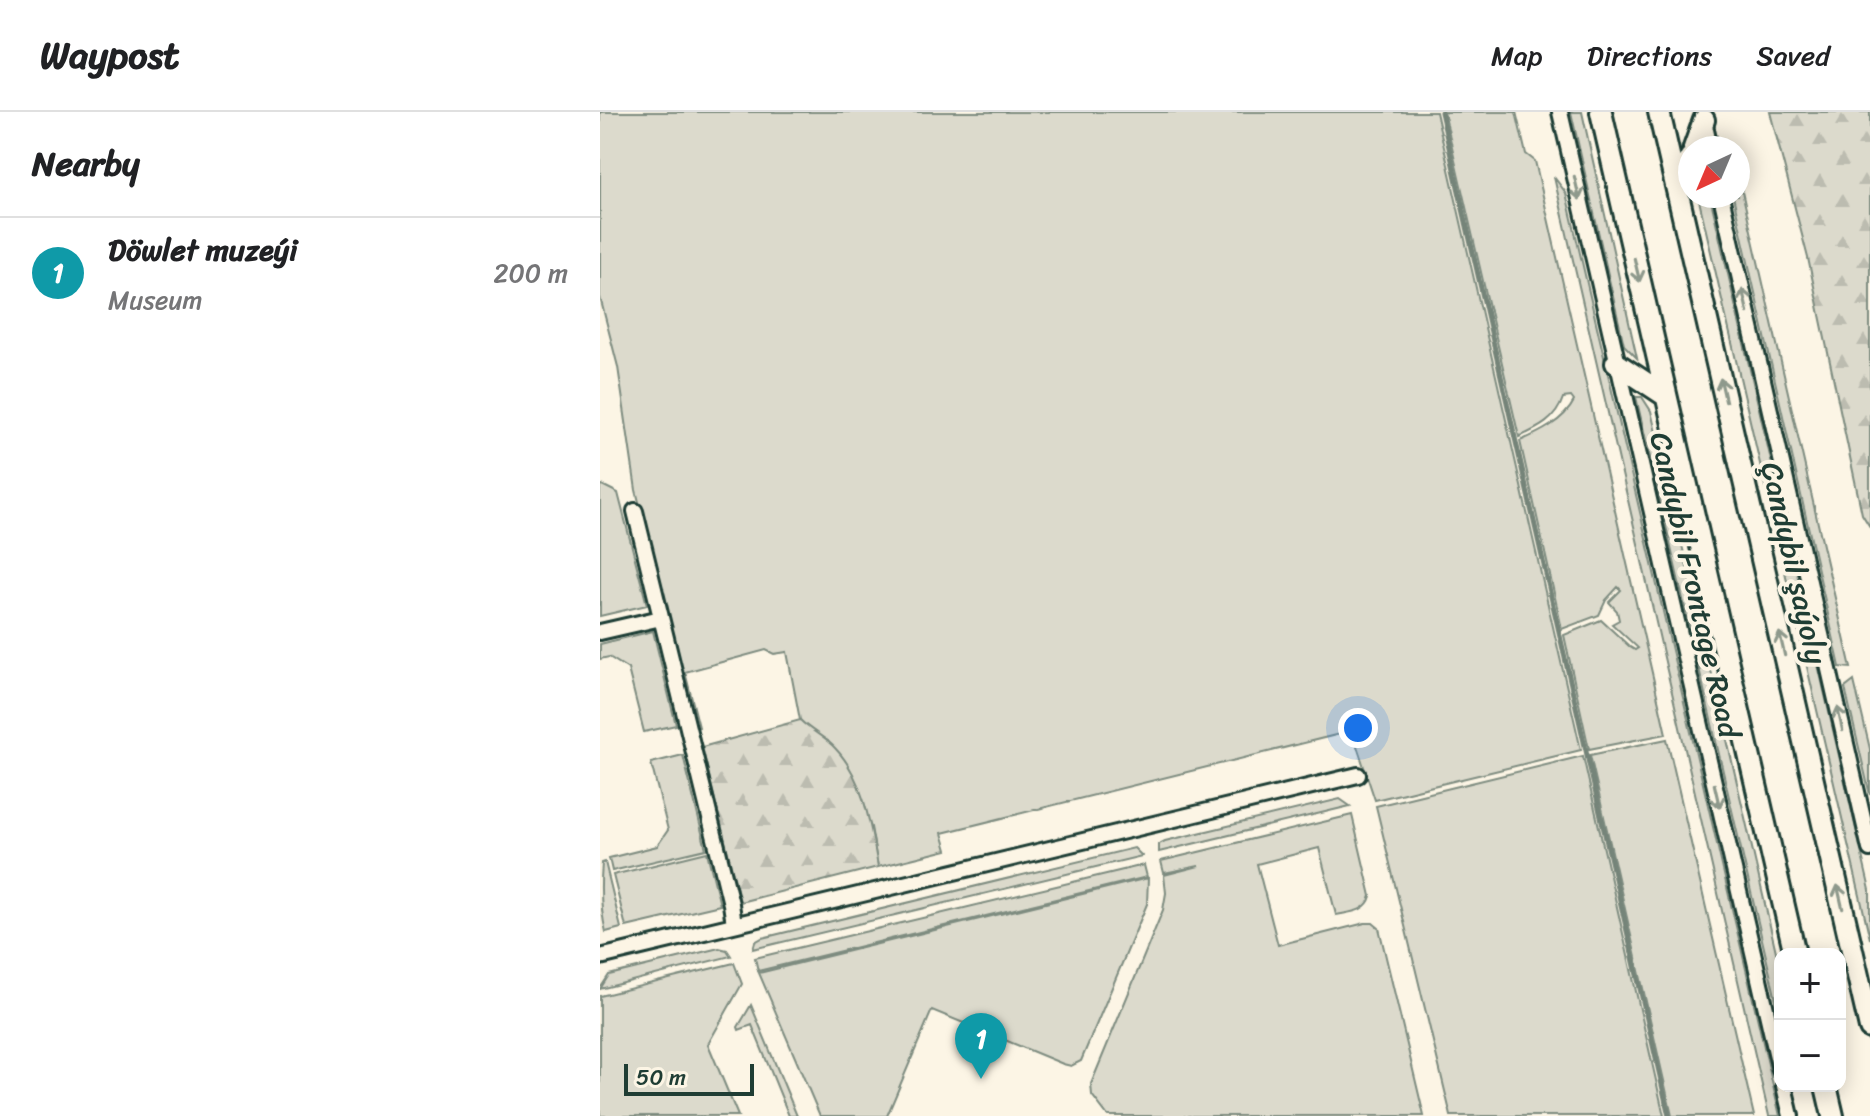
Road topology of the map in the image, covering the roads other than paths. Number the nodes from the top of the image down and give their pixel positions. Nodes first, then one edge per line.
1 (1560, 112) edge
2 (1601, 112) edge
3 (1659, 112) edge
4 (1703, 116) edge
5 (1697, 136) edge
6 (1707, 136) edge
7 (1678, 193) edge
8 (1681, 208) edge
9 (1724, 208) edge
10 (1616, 363) junction
11 (1666, 396) junction
12 (635, 511) dead end
13 (661, 618) junction
14 (600, 632) edge
15 (1358, 775) dead end
16 (1870, 849) edge
17 (734, 924) junction
18 (1794, 948) edge
19 (600, 957) edge
20 (1870, 1028) edge
21 (1774, 1044) edge
22 (1785, 1092) edge
23 (1827, 1092) edge
24 (1791, 1116) edge
25 (1833, 1116) edge

1 -> 10 street, Candybil Frontage Road
2 -> 11 main road
3 - 7 main road, Çandybil şaýoly
4 - 5 main road
4 - 6 street
20 -> 8 main road, Çandybil şaýoly
16 -> 9 street
10 - 11 main road
10 -> 21 street, Candybil Frontage Road
11 - 18 main road
12 - 13 street
13 - 14 street
13 - 17 street
15 - 17 street
17 - 19 street
22 - 24 street
23 - 25 main road

